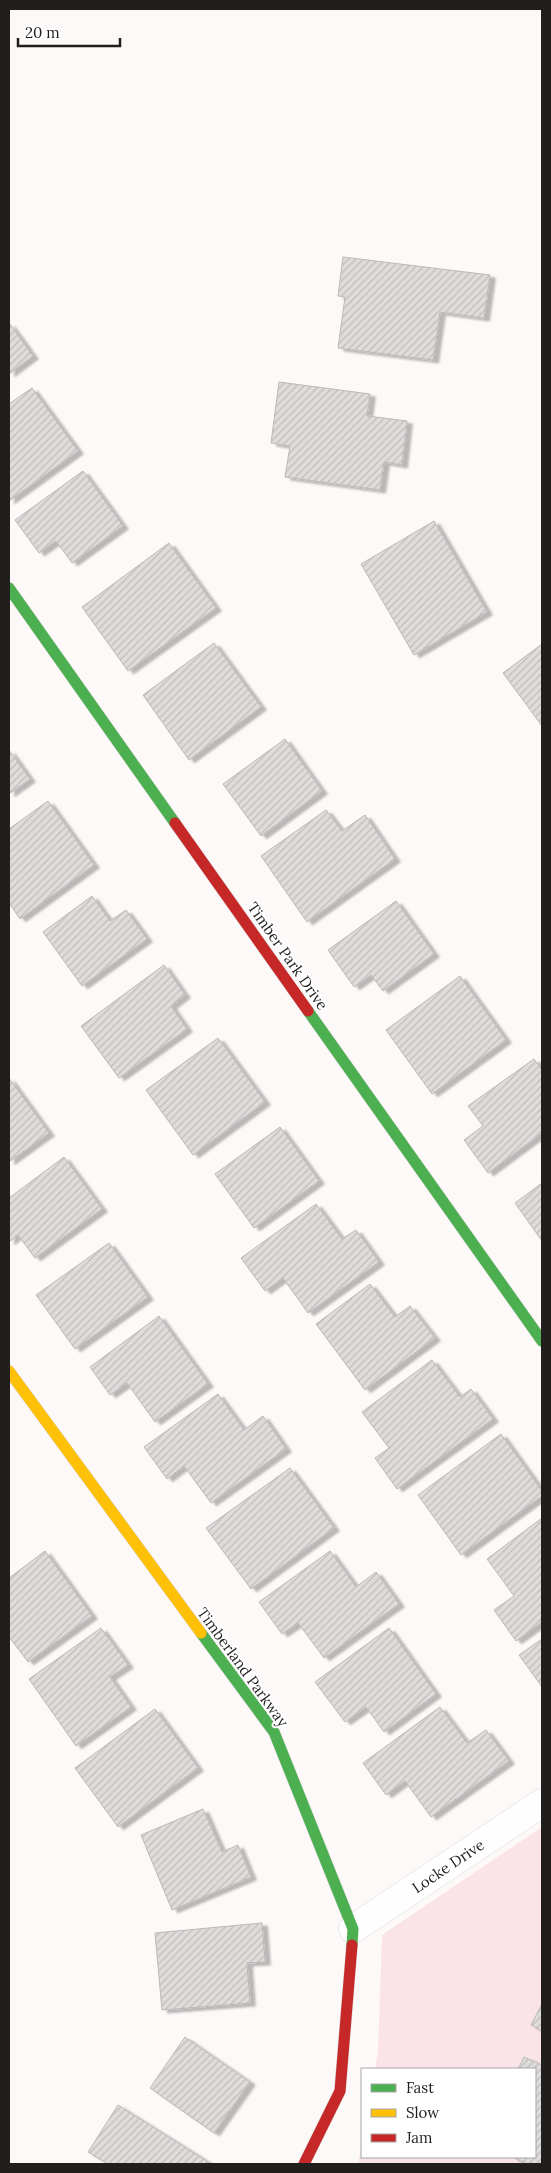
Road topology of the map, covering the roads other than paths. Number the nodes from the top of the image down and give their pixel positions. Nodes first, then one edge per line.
1 (9, 588) edge
2 (542, 1341) edge
3 (9, 1371) edge
4 (542, 1803) edge
5 (353, 1929) junction
6 (304, 2164) edge

1 - 2 street, Timber Park Drive
3 - 5 street, Timberland Parkway
4 - 5 street, Locke Drive
5 - 6 street, Timberland Parkway

